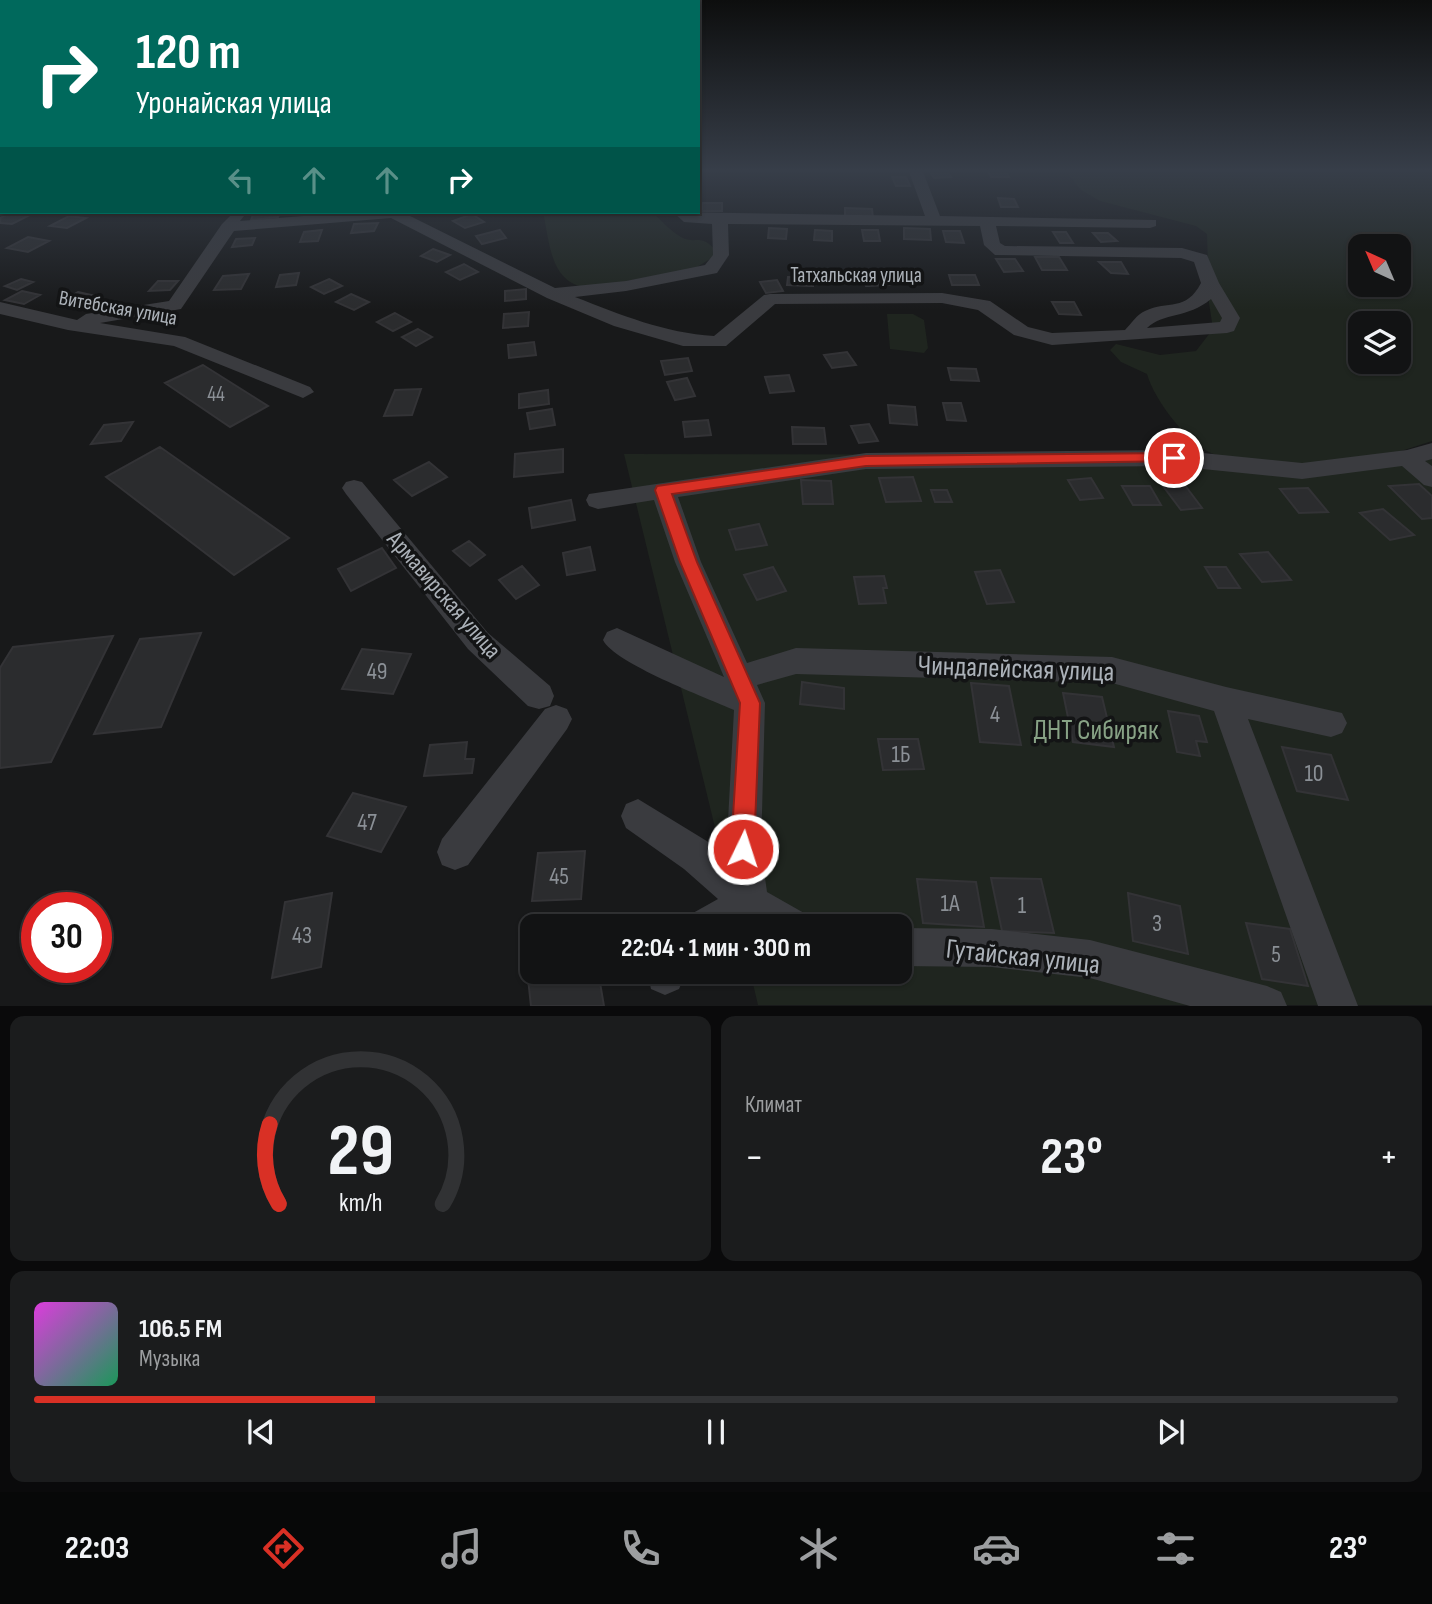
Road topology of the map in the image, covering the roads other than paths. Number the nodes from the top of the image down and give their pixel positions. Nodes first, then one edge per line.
1 (237, 216) edge
2 (358, 216) edge
3 (399, 216) edge
4 (694, 216) edge
5 (932, 216) edge
6 (720, 219) junction
7 (934, 220) junction
8 (987, 221) junction
9 (1150, 223) dead end
10 (228, 227) junction
11 (1210, 283) junction
12 (553, 294) junction
13 (0, 308) edge
14 (68, 324) junction
15 (1131, 334) junction
16 (303, 392) dead end
17 (1432, 451) edge
18 (1407, 458) junction
19 (1432, 480) edge
20 (354, 488) dead end
21 (663, 490) junction
22 (598, 500) dead end
23 (617, 640) dead end
24 (744, 690) junction
25 (1226, 701) junction
26 (1331, 723) dead end
27 (638, 816) dead end
28 (455, 852) dead end
29 (750, 903) junction
30 (729, 914) edge
31 (770, 914) edge
32 (912, 947) edge
33 (1267, 1006) edge
34 (1338, 1006) edge

1 - 10 street, Витебская улица
2 - 10 street
3 - 12 street, Татхальская улица
4 - 6 street
5 - 7 street
6 - 7 street
6 - 12 street
7 - 8 street
8 - 9 street
8 - 11 street
10 - 14 street, Витебская улица
11 - 15 street
11 - 15 street, Татхальская улица
12 - 15 street, Татхальская улица
13 - 14 street, Витебская улица
14 - 16 street, Витебская улица
17 - 18 street
18 - 19 street
18 - 21 street
20 - 28 street, Армавирская улица
21 - 22 street
21 - 24 street
23 - 24 street
24 - 25 street, Чиндалейская улица
24 - 29 street
25 - 26 street, Чиндалейская улица
25 - 34 street
27 - 29 street
29 - 30 street
29 - 31 street
32 - 33 street, Гутайская улица

